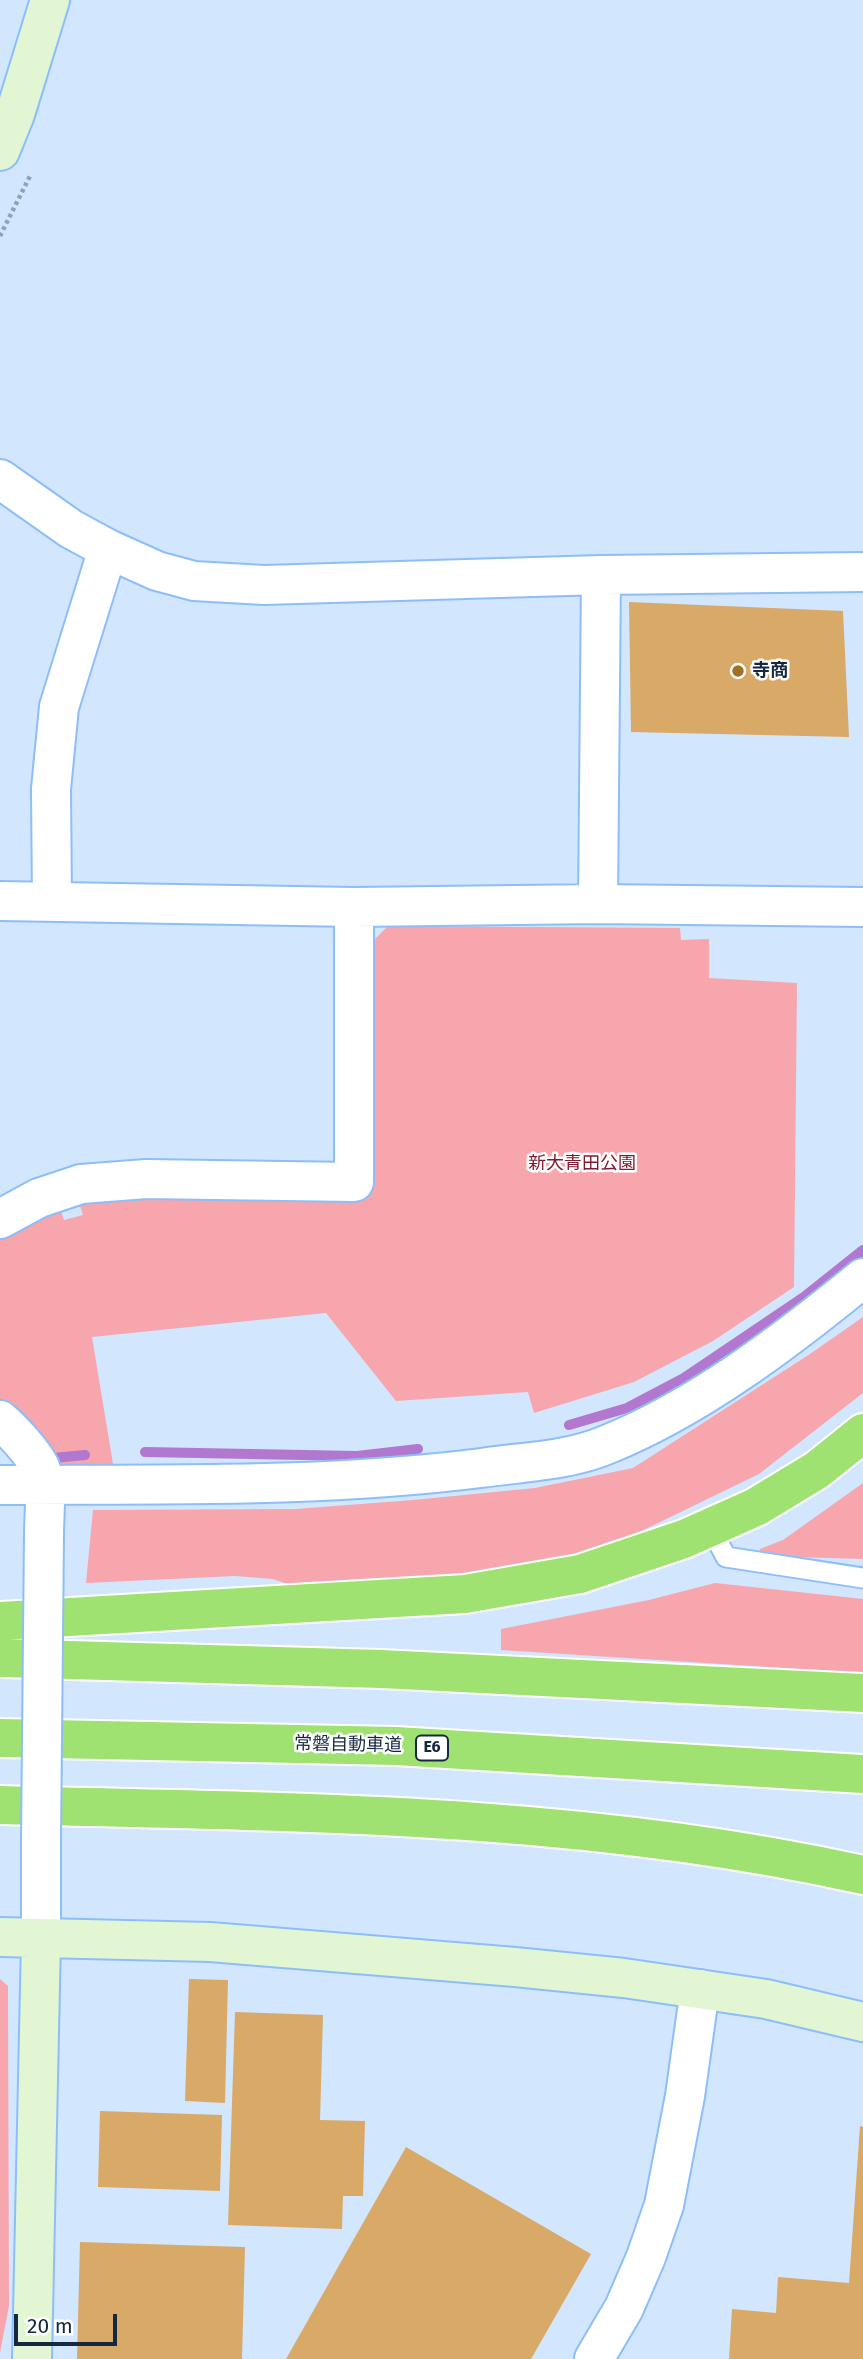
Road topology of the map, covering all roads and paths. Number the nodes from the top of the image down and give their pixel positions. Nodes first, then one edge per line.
1 (50, 0) edge
2 (0, 151) edge
3 (0, 479) edge
4 (108, 549) junction
5 (863, 572) edge
6 (601, 575) junction
7 (0, 901) edge
8 (52, 901) junction
9 (598, 904) junction
10 (354, 907) junction
11 (863, 907) edge
12 (0, 1219) edge
13 (863, 1278) edge
14 (0, 1420) edge
15 (863, 1433) edge
16 (43, 1484) junction
17 (0, 1485) edge
18 (710, 1527) junction
19 (863, 1578) edge
20 (0, 1621) edge
21 (0, 1658) edge
22 (863, 1693) edge
23 (0, 1738) edge
24 (863, 1774) edge
25 (0, 1805) edge
26 (863, 1875) edge
27 (0, 1937) edge
28 (41, 1938) junction
29 (700, 1989) junction
30 (863, 2022) edge
31 (32, 2359) edge
32 (594, 2359) edge

1 - 2 street
3 - 4 street
4 - 6 street
4 - 8 street
5 - 6 street
6 - 9 street
7 - 8 street
8 - 10 street
9 - 10 street
9 - 11 street
10 - 12 street
13 - 16 street
14 - 16 street
15 - 18 highway
16 - 17 street
16 - 28 street, bridge
18 - 19 lane
18 - 20 highway
21 - 22 highway
23 - 24 highway, 常磐自動車道 / E6
25 - 26 highway
27 - 28 street
28 - 29 street
28 - 31 street
29 - 30 street
29 - 32 street

